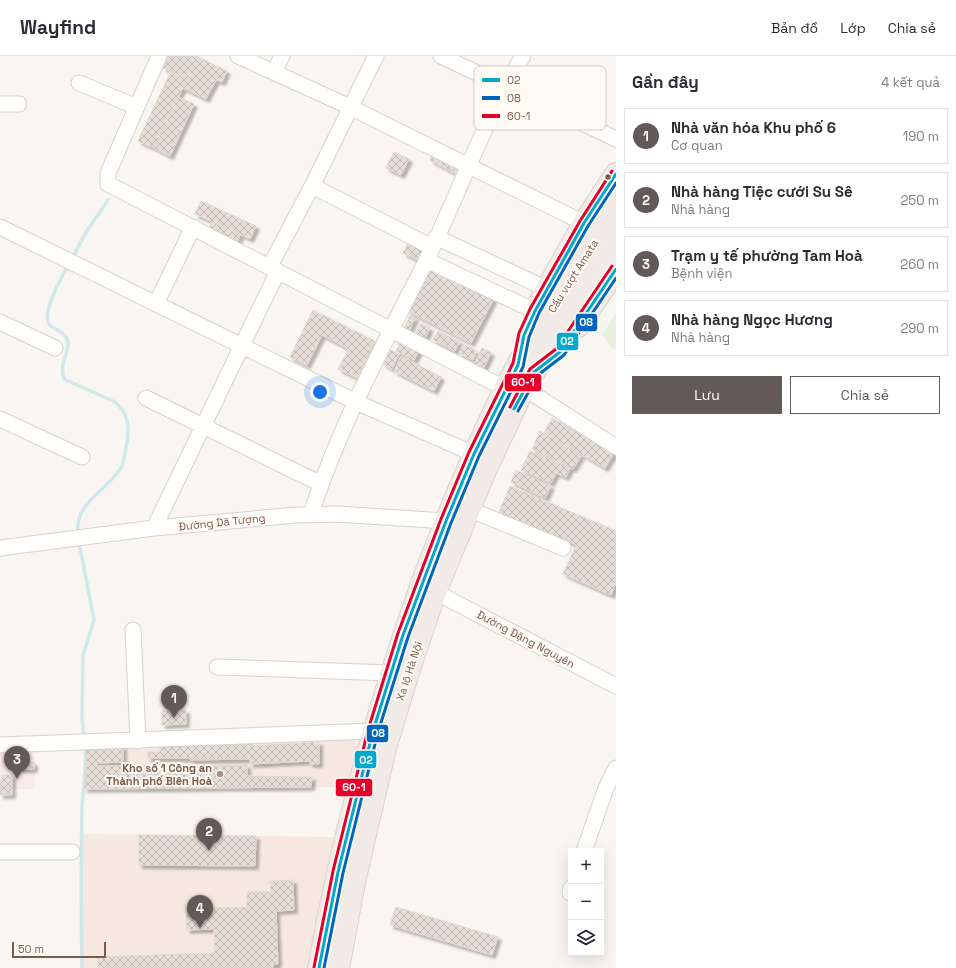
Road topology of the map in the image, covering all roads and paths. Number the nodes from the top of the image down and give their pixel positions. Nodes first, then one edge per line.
1 (159, 56) edge
2 (238, 56) edge
3 (282, 56) edge
4 (376, 56) edge
5 (441, 56) edge
6 (523, 56) edge
7 (517, 66) edge
8 (274, 72) junction
9 (474, 72) edge
10 (79, 83) dead end
11 (0, 104) edge
12 (19, 104) dead end
13 (137, 107) junction
14 (350, 107) junction
15 (484, 130) edge
16 (597, 130) edge
17 (616, 139) edge
18 (469, 164) junction
19 (616, 174) edge
20 (312, 186) junction
21 (616, 207) edge
22 (584, 223) junction
23 (0, 227) edge
24 (193, 227) junction
25 (616, 237) edge
26 (431, 248) junction
27 (274, 269) junction
28 (616, 269) edge
29 (547, 290) junction
30 (156, 304) junction
31 (546, 321) junction
32 (0, 322) edge
33 (391, 328) junction
34 (241, 347) junction
35 (55, 348) dead end
36 (520, 378) junction
37 (146, 398) dead end
38 (356, 402) junction
39 (0, 419) edge
40 (202, 427) junction
41 (616, 447) edge
42 (474, 454) junction
43 (82, 457) dead end
44 (321, 484) junction
45 (469, 509) junction
46 (311, 514) junction
47 (446, 521) junction
48 (154, 528) junction
49 (0, 548) edge
50 (563, 548) dead end
51 (435, 592) junction
52 (133, 630) dead end
53 (217, 667) dead end
54 (390, 673) junction
55 (616, 686) edge
56 (373, 731) junction
57 (138, 741) junction
58 (0, 745) edge
59 (616, 768) edge
60 (611, 790) edge
61 (585, 848) edge
62 (0, 852) edge
63 (72, 852) dead end
64 (319, 968) edge
65 (338, 968) edge

1 - 13 street
2 - 8 street
3 - 8 street
4 - 14 street
5 - 9 street
6 - 7 street
8 - 14 street
10 - 13 street
11 - 12 street
13 - 24 street
14 - 18 street
14 - 20 street
15 - 18 street
16 - 17 street
18 - 22 street
18 - 26 street
19 - 22 highway, Xa lộ Hà Nội
20 - 26 street
20 - 27 street
21 - 31 highway, Cầu vượt Amata
22 - 29 highway, Xa lộ Hà Nội
23 - 30 street
24 - 27 street
24 - 30 street
25 - 31 highway, Cầu vượt Amata
26 - 29 street
26 - 31 street
26 - 33 street
27 - 33 street
27 - 34 street
28 - 36 highway, Xa lộ Hà Nội
29 - 31 highway, Xa lộ Hà Nội
30 - 34 street
31 - 36 highway, Cầu vượt Amata
31 - 36 highway, Xa lộ Hà Nội
32 - 35 street
33 - 36 street
33 - 38 street
34 - 38 street
34 - 40 street
36 - 41 street
36 - 42 highway
36 - 45 highway, Xa lộ Hà Nội
37 - 40 street
38 - 42 street
38 - 44 street
39 - 43 street
40 - 44 street
40 - 48 street
42 - 47 highway
44 - 46 street
45 - 50 street
45 - 51 highway, Xa lộ Hà Nội
46 - 47 street, Đường Dã Tượng
46 - 48 street, Đường Dã Tượng
47 - 54 highway
48 - 49 street, Đường Dã Tượng
51 - 55 street, Đường Đặng Nguyên
51 - 65 highway, Xa lộ Hà Nội
52 - 57 street
53 - 54 street
54 - 56 highway
56 - 57 street
56 - 64 highway
57 - 58 street
59 - 60 street
60 - 61 street
62 - 63 street

